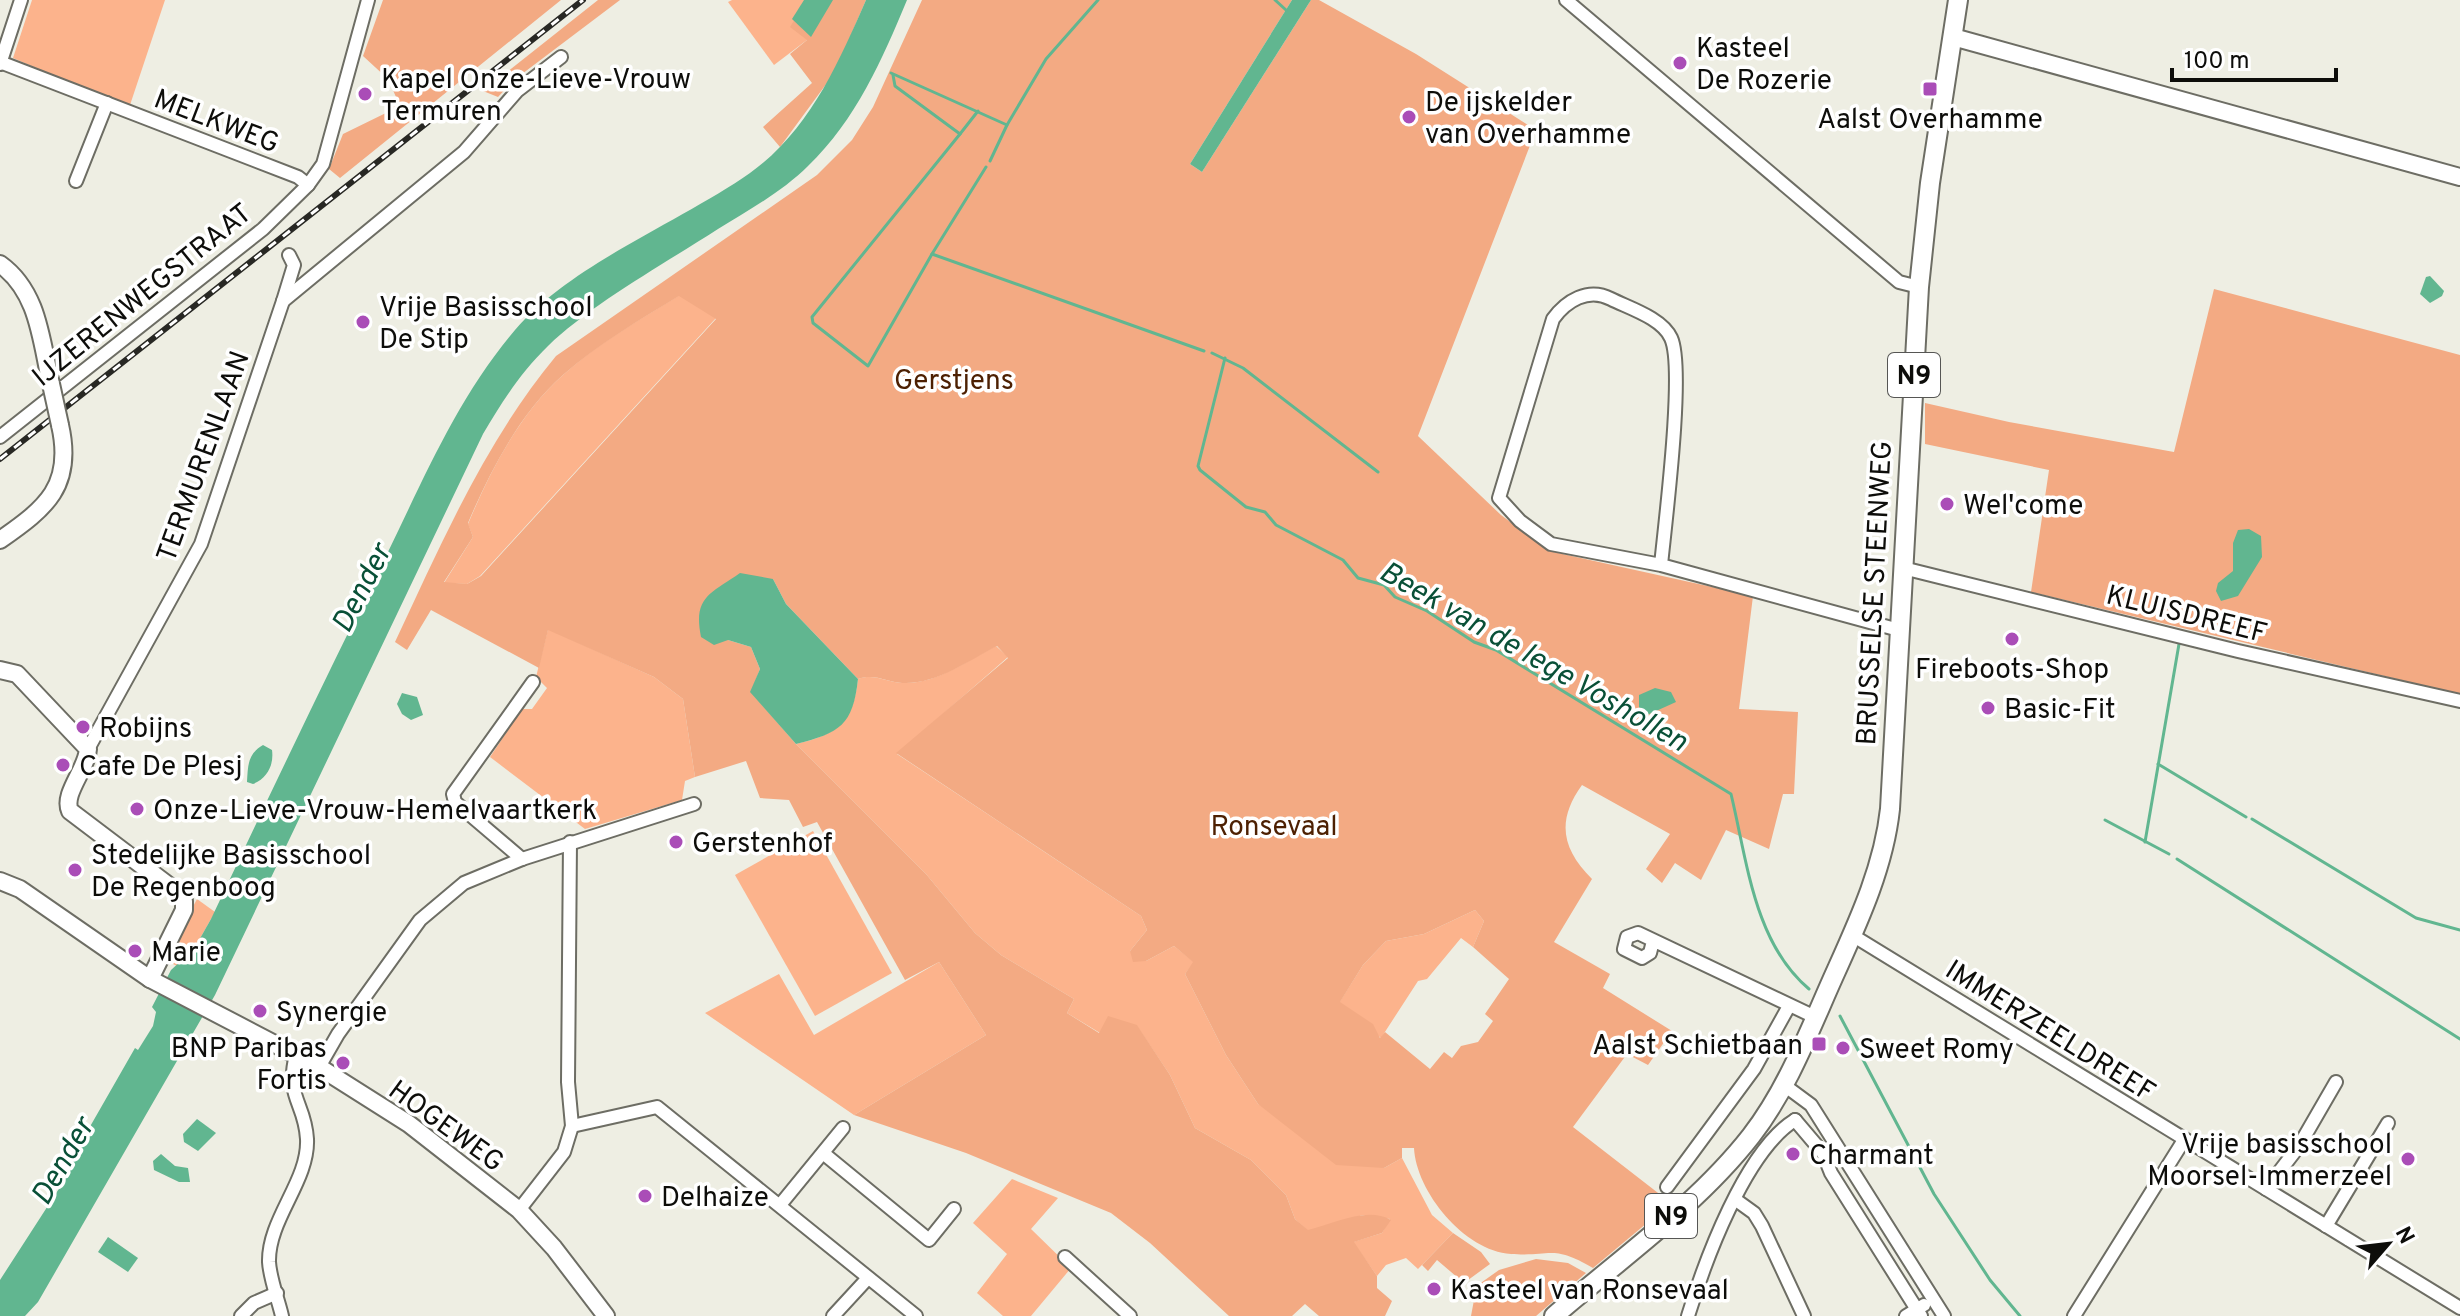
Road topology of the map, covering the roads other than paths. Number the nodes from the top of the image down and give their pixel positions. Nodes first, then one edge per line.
1 (21, 0) edge
2 (368, 0) edge
3 (1566, 0) edge
4 (1958, 0) edge
5 (1953, 37) junction
6 (561, 57) dead end
7 (0, 63) edge
8 (107, 103) junction
9 (2460, 177) edge
10 (76, 181) dead end
11 (308, 185) junction
12 (289, 255) dead end
13 (0, 264) edge
14 (1919, 287) junction
15 (283, 301) junction
16 (0, 437) edge
17 (0, 540) edge
18 (1661, 565) junction
19 (1903, 568) junction
20 (1899, 630) junction
21 (0, 670) edge
22 (533, 682) dead end
23 (2460, 701) edge
24 (88, 749) junction
25 (694, 804) dead end
26 (570, 842) junction
27 (522, 859) junction
28 (0, 881) edge
29 (1852, 935) junction
30 (1653, 941) dead end
31 (155, 982) junction
32 (1789, 1006) junction
33 (1815, 1017) junction
34 (296, 1055) junction
35 (319, 1067) junction
36 (2336, 1082) dead end
37 (1784, 1085) junction
38 (1800, 1097) junction
39 (1795, 1120) junction
40 (2388, 1123) dead end
41 (572, 1126) junction
42 (843, 1128) dead end
43 (2184, 1140) junction
44 (823, 1153) junction
45 (1734, 1156) junction
46 (1841, 1157) junction
47 (1830, 1165) junction
48 (1751, 1172) junction
49 (1667, 1187) dead end
50 (2266, 1189) junction
51 (1736, 1200) junction
52 (780, 1205) junction
53 (954, 1209) dead end
54 (519, 1210) junction
55 (2326, 1226) junction
56 (1065, 1257) dead end
57 (868, 1278) junction
58 (277, 1293) junction
59 (1934, 1299) junction
60 (2460, 1308) edge
61 (1915, 1314) edge
62 (239, 1315) edge
63 (282, 1316) edge
64 (606, 1316) edge
65 (833, 1316) edge
66 (916, 1316) edge
67 (1130, 1316) edge
68 (1554, 1316) edge
69 (1688, 1316) edge
70 (1804, 1316) edge
71 (1944, 1316) edge
72 (2074, 1316) edge

1 - 7 street
2 - 11 street, IJZERENWEGSTRAAT
3 - 14 street
4 - 5 main road, BRUSSELSE STEENWEG / N9
5 - 9 street
5 - 14 main road, BRUSSELSE STEENWEG / N9
6 - 15 street
7 - 8 street, MELKWEG
8 - 10 street
8 - 11 street, MELKWEG
11 - 16 street, IJZERENWEGSTRAAT
12 - 15 street, TERMURENLAAN
13 - 17 street, bridge
14 - 19 main road, BRUSSELSE STEENWEG / N9
15 - 24 street, TERMURENLAAN
18 - 18 street
18 - 20 street
19 - 20 main road, BRUSSELSE STEENWEG / N9
19 - 23 street, KLUISDREEF
20 - 29 main road, BRUSSELSE STEENWEG / N9
21 - 24 street
22 - 27 street
24 - 31 street
25 - 26 street
26 - 27 street
26 - 41 street
27 - 35 street
28 - 31 street, HOGEWEG
29 - 33 main road, BRUSSELSE STEENWEG / N9
29 - 43 street, IMMERZEELDREEF
30 - 32 street
31 - 34 street, HOGEWEG
32 - 33 street
32 - 49 street
33 - 37 main road, BRUSSELSE STEENWEG / N9
34 - 35 street, HOGEWEG
34 - 58 street
35 - 54 street, HOGEWEG
36 - 50 street
37 - 38 street
37 - 45 main road, BRUSSELSE STEENWEG / N9
38 - 39 street
38 - 46 street
39 - 47 street
39 - 48 street
40 - 55 street
41 - 52 street
41 - 54 street
42 - 44 street
43 - 50 street, IMMERZEELDREEF
43 - 72 street
44 - 52 street
44 - 53 street
45 - 48 street
45 - 68 main road, BRUSSELSE STEENWEG / N9
46 - 47 street
46 - 59 street
47 - 61 street
48 - 51 street
50 - 55 street, IMMERZEELDREEF
51 - 69 street
51 - 70 street
52 - 57 street
54 - 64 street, HOGEWEG
55 - 60 street, IMMERZEELDREEF
56 - 67 street
57 - 65 street
57 - 66 street
58 - 62 street
58 - 63 street
59 - 61 street
59 - 71 street

